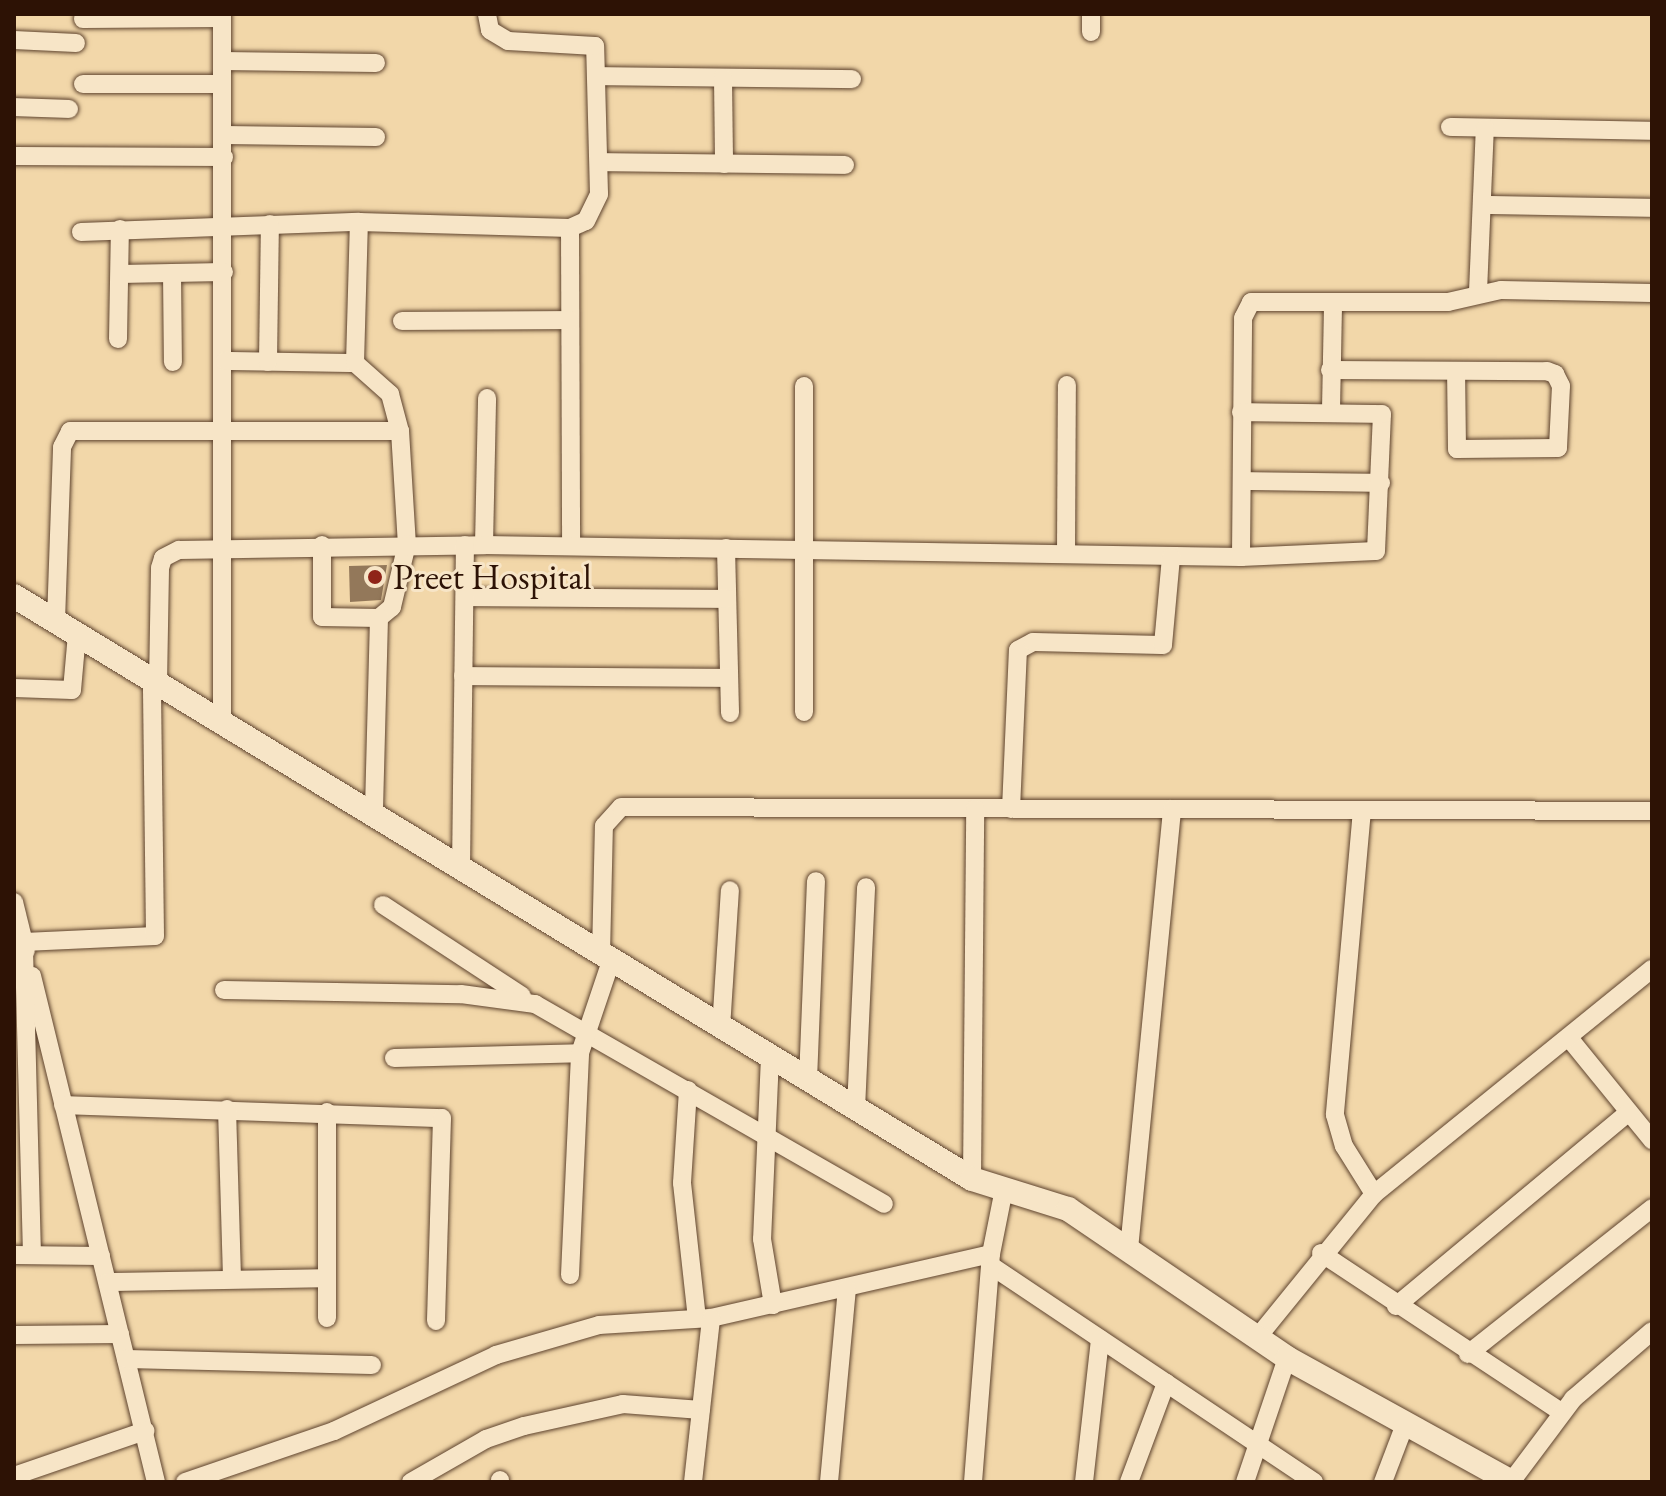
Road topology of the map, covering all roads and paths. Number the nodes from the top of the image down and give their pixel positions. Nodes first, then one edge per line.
1 (487, 14) edge
2 (222, 16) edge
3 (83, 19) dead end
4 (14, 40) edge
5 (76, 43) dead end
6 (222, 61) junction
7 (376, 63) dead end
8 (598, 76) junction
9 (723, 78) junction
10 (852, 79) dead end
11 (83, 84) dead end
12 (222, 84) junction
13 (14, 107) edge
14 (69, 109) dead end
15 (1450, 127) dead end
16 (1485, 128) junction
17 (1652, 131) edge
18 (224, 135) junction
19 (376, 137) dead end
20 (14, 156) edge
21 (224, 157) junction
22 (599, 162) junction
23 (724, 164) junction
24 (845, 165) dead end
25 (1485, 205) junction
26 (1652, 208) edge
27 (359, 222) junction
28 (270, 224) junction
29 (223, 226) junction
30 (570, 228) junction
31 (120, 229) junction
32 (81, 232) dead end
33 (224, 272) junction
34 (172, 273) junction
35 (120, 274) junction
36 (1478, 292) junction
37 (1652, 293) edge
38 (1333, 304) junction
39 (570, 320) junction
40 (402, 321) dead end
41 (118, 339) dead end
42 (225, 361) junction
43 (173, 362) dead end
44 (268, 362) junction
45 (355, 363) junction
46 (1330, 370) junction
47 (1456, 371) junction
48 (1067, 385) dead end
49 (804, 386) dead end
50 (487, 398) dead end
51 (1331, 410) junction
52 (1241, 412) junction
53 (225, 431) junction
54 (400, 431) junction
55 (1243, 481) junction
56 (1381, 483) junction
57 (407, 544) junction
58 (224, 545) junction
59 (322, 545) junction
60 (475, 545) junction
61 (571, 546) junction
62 (726, 548) junction
63 (802, 549) junction
64 (1066, 553) junction
65 (1171, 557) junction
66 (1241, 557) junction
67 (14, 596) edge
68 (465, 597) junction
69 (727, 599) junction
70 (379, 618) junction
71 (56, 621) junction
72 (77, 634) junction
73 (463, 676) junction
74 (729, 678) junction
75 (155, 682) junction
76 (14, 688) edge
77 (804, 712) dead end
78 (730, 713) dead end
79 (222, 723) junction
80 (975, 809) junction
81 (1011, 809) junction
82 (1172, 809) junction
83 (1362, 810) junction
84 (1652, 811) edge
85 (374, 815) junction
86 (461, 869) junction
87 (816, 881) dead end
88 (866, 887) dead end
89 (730, 890) dead end
90 (14, 902) edge
91 (383, 905) dead end
92 (24, 942) junction
93 (606, 958) junction
94 (1650, 974) edge
95 (224, 990) dead end
96 (535, 1004) junction
97 (721, 1028) junction
98 (584, 1030) junction
99 (1569, 1038) junction
100 (580, 1053) junction
101 (770, 1057) junction
102 (394, 1058) dead end
103 (808, 1080) junction
104 (688, 1090) junction
105 (63, 1105) junction
106 (227, 1109) junction
107 (856, 1109) junction
108 (327, 1112) junction
109 (1629, 1112) junction
110 (766, 1136) junction
111 (1652, 1140) edge
112 (972, 1179) junction
113 (1004, 1189) junction
114 (1374, 1194) junction
115 (884, 1204) dead end
116 (22, 1206) edge
117 (1652, 1208) edge
118 (1129, 1249) junction
119 (1321, 1253) junction
120 (23, 1255) edge
121 (101, 1256) junction
122 (991, 1259) junction
123 (570, 1275) dead end
124 (232, 1277) junction
125 (327, 1278) junction
126 (108, 1282) junction
127 (847, 1289) junction
128 (773, 1305) junction
129 (1396, 1306) junction
130 (327, 1318) dead end
131 (704, 1318) junction
132 (436, 1321) dead end
133 (1652, 1331) edge
134 (120, 1334) junction
135 (14, 1335) edge
136 (1257, 1338) junction
137 (1100, 1339) junction
138 (1468, 1354) junction
139 (1287, 1358) junction
140 (126, 1359) junction
141 (372, 1365) dead end
142 (1166, 1383) junction
143 (701, 1410) junction
144 (1561, 1412) junction
145 (1405, 1424) junction
146 (145, 1431) junction
147 (1259, 1445) junction
148 (14, 1476) edge
149 (156, 1482) edge
150 (185, 1482) edge
151 (411, 1482) edge
152 (693, 1482) edge
153 (829, 1482) edge
154 (973, 1482) edge
155 (1084, 1482) edge
156 (1129, 1482) edge
157 (1245, 1482) edge
158 (1314, 1482) edge
159 (1383, 1482) edge
160 (1512, 1482) edge

1 - 8 street
2 - 3 street
2 - 6 street
4 - 5 street
6 - 7 street
6 - 12 street
8 - 9 street
8 - 22 street
9 - 10 street
9 - 23 street
11 - 12 street
12 - 18 street
13 - 14 street
15 - 16 street
16 - 17 street
16 - 25 street
18 - 19 street
18 - 21 street
20 - 21 street
21 - 29 street
22 - 23 street
22 - 30 street
23 - 24 street
25 - 26 street
25 - 36 street
27 - 28 street
27 - 30 street
27 - 45 street
28 - 29 street
28 - 44 street
29 - 31 street
29 - 33 street
30 - 39 street
31 - 32 street
31 - 35 street
33 - 34 street
33 - 42 street
34 - 35 street
34 - 43 street
35 - 41 street
36 - 37 street
36 - 38 street
38 - 46 street
38 - 52 street
39 - 40 street
39 - 61 street
42 - 44 street
42 - 53 street
44 - 45 street
45 - 54 street
46 - 47 street
46 - 51 street
47 - 47 street
48 - 64 street
49 - 63 street
50 - 60 street
51 - 52 street
51 - 56 street
52 - 55 street
53 - 54 street
53 - 58 street
53 - 71 street
54 - 57 street
55 - 56 street
55 - 66 street
56 - 66 street
57 - 59 street
57 - 60 street
57 - 70 street
58 - 59 street
58 - 75 street
58 - 79 street
59 - 70 street
60 - 61 street
60 - 68 street
61 - 62 street
62 - 63 street
62 - 69 street
63 - 64 street
63 - 77 street
64 - 65 street
65 - 66 street
65 - 81 street
67 - 71 street
68 - 69 street
68 - 73 street
69 - 74 street
70 - 85 street
71 - 72 street
72 - 75 street
72 - 76 street
73 - 74 street
73 - 86 street
74 - 78 street
75 - 79 street
75 - 92 street
79 - 85 street
80 - 81 street
80 - 93 street
80 - 112 street
81 - 82 street
82 - 83 street
82 - 118 street
83 - 84 street
83 - 114 street
85 - 86 street
86 - 93 street
87 - 103 street
88 - 107 street
89 - 97 street
90 - 92 street
91 - 96 street
92 - 105 street
92 - 116 street
93 - 97 street
93 - 98 street
94 - 99 street
95 - 96 street
96 - 98 street
97 - 101 street
98 - 100 street
98 - 104 street
99 - 109 street
99 - 114 street
100 - 102 street
100 - 123 street
101 - 103 street
101 - 110 street
103 - 107 street
104 - 110 street
104 - 131 street
105 - 106 street
105 - 121 street
106 - 108 street
106 - 124 street
107 - 112 street
108 - 125 street
108 - 132 street
109 - 111 street
109 - 129 street
110 - 115 street
110 - 128 street
112 - 113 street
113 - 118 street
113 - 122 street
114 - 119 street
116 - 120 street
117 - 138 street
118 - 136 street
119 - 129 street
119 - 136 street
120 - 121 street
121 - 126 street
122 - 127 street
122 - 137 street
122 - 154 street
124 - 125 street
124 - 126 street
125 - 130 street
126 - 134 street
127 - 128 street
127 - 153 street
128 - 131 street
129 - 138 street
131 - 143 street
131 - 150 street
133 - 144 street
134 - 135 street
134 - 140 street
136 - 139 street
137 - 142 street
137 - 155 street
138 - 144 street
139 - 145 street
139 - 147 street
140 - 141 street
140 - 146 street
142 - 147 street
142 - 156 street
143 - 151 street
143 - 152 street
144 - 160 street
145 - 159 street
145 - 160 street
146 - 148 street
146 - 149 street
147 - 157 street
147 - 158 street

